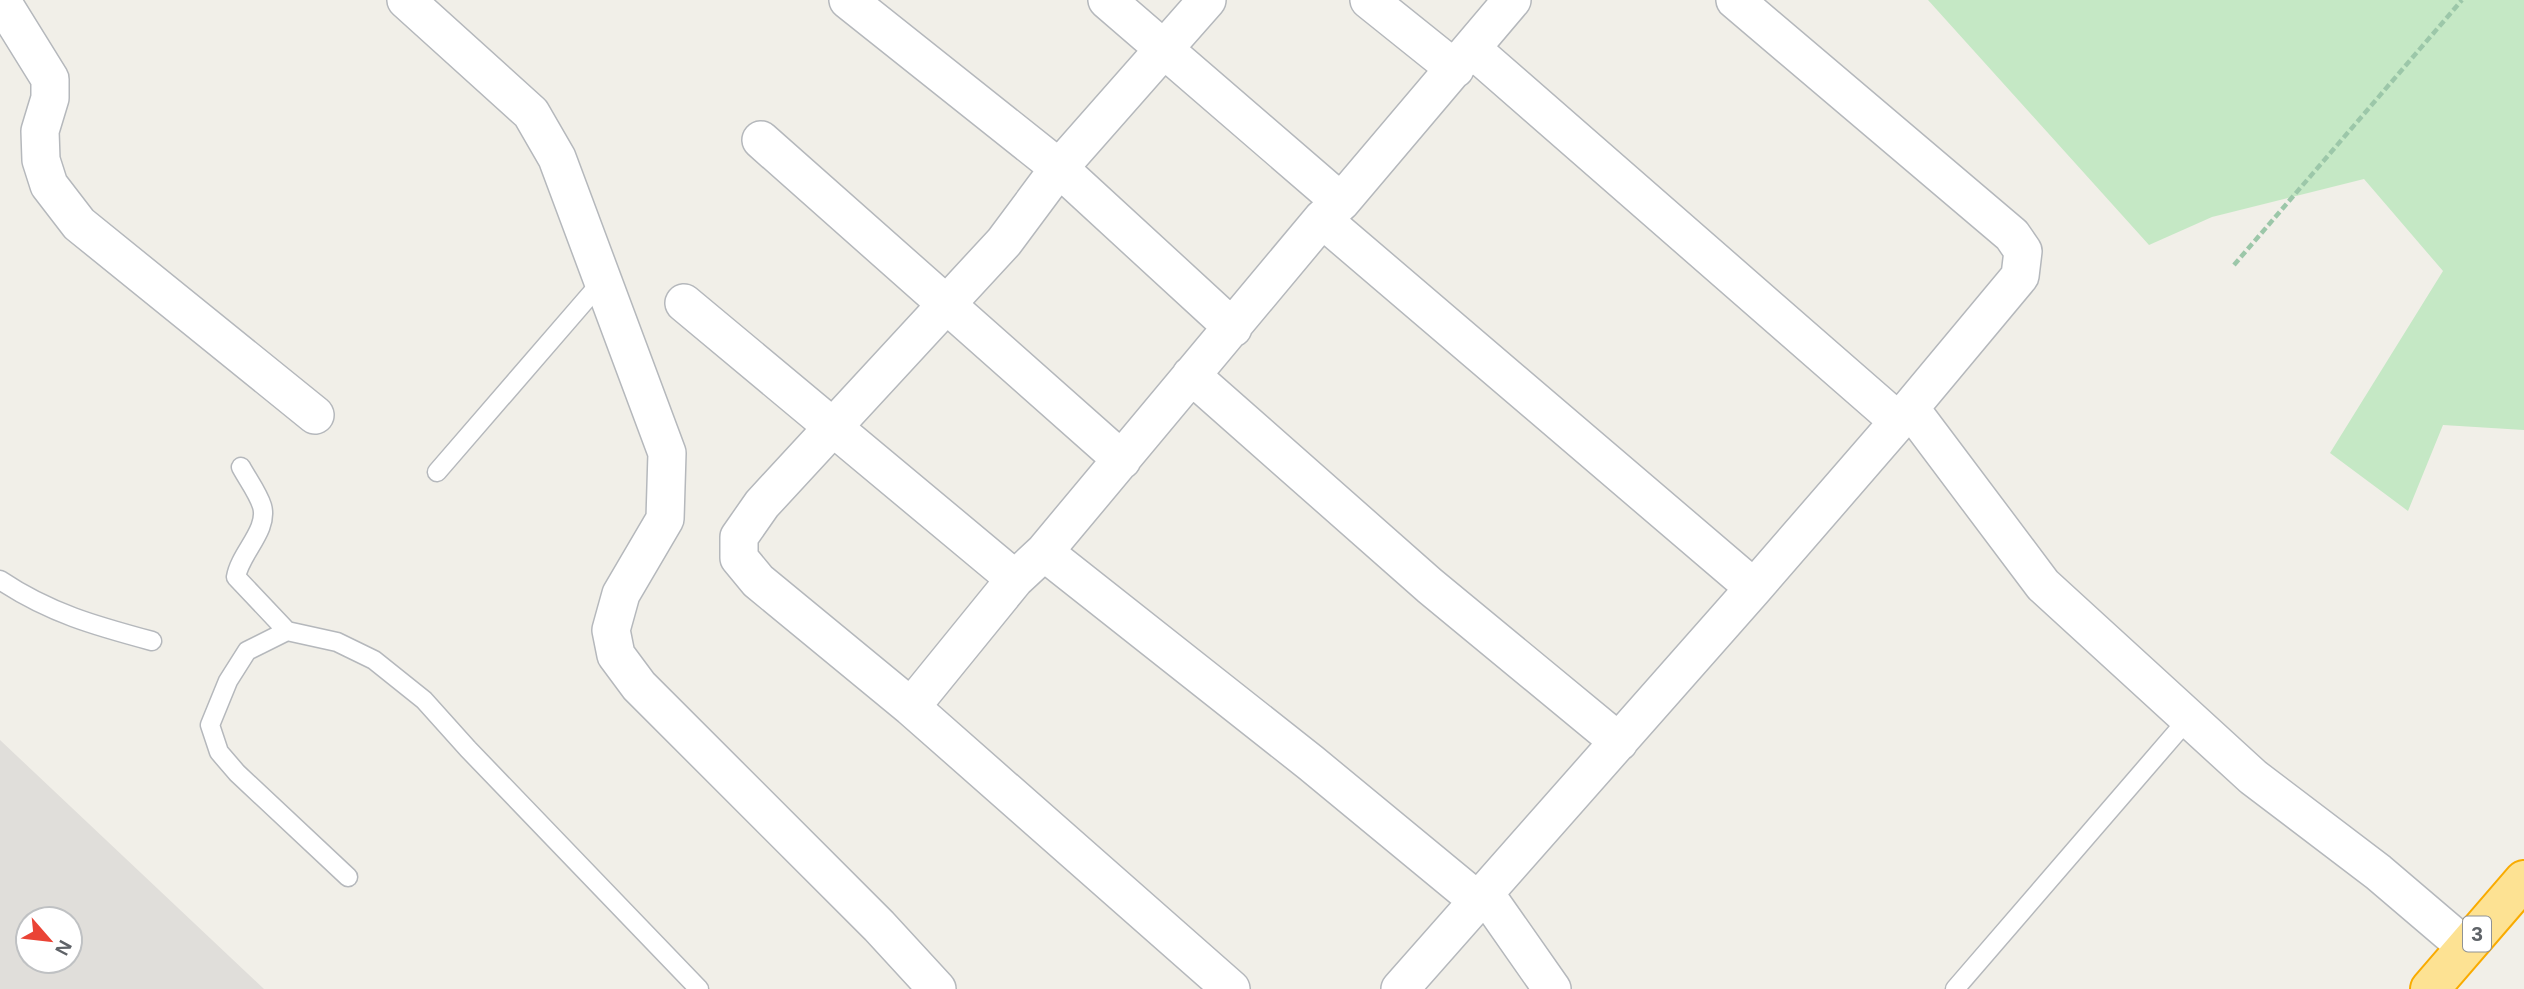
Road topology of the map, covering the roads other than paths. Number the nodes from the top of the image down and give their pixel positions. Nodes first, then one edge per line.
1 (1, 0) edge
2 (406, 0) edge
3 (848, 0) edge
4 (1107, 0) edge
5 (1207, 0) edge
6 (1369, 0) edge
7 (1512, 0) edge
8 (1735, 0) edge
9 (1162, 49) junction
10 (1464, 59) junction
11 (761, 140) dead end
12 (1059, 168) junction
13 (1332, 210) junction
14 (603, 280) junction
15 (684, 303) dead end
16 (948, 306) junction
17 (1233, 328) junction
18 (1191, 375) junction
19 (1904, 414) junction
20 (315, 415) dead end
21 (832, 428) junction
22 (1122, 460) junction
23 (241, 467) dead end
24 (437, 472) dead end
25 (1044, 552) junction
26 (1015, 579) junction
27 (0, 580) edge
28 (1754, 588) junction
29 (287, 631) junction
30 (152, 641) dead end
31 (911, 707) junction
32 (2188, 719) junction
33 (1619, 742) junction
34 (348, 877) dead end
35 (2524, 880) edge
36 (1481, 896) junction
37 (2466, 947) junction
38 (934, 988) edge
39 (699, 989) edge
40 (1231, 989) edge
41 (1400, 989) edge
42 (1552, 989) edge
43 (1955, 989) edge
44 (2430, 989) edge

1 - 20 street
2 - 14 street
3 - 12 street
4 - 9 street
5 - 9 street
6 - 10 street
7 - 10 street
8 - 19 street
9 - 12 street
9 - 13 street
10 - 13 street
10 - 19 street
11 - 16 street
12 - 16 street
12 - 17 street
13 - 17 street
13 - 28 street
14 - 24 lane
14 - 38 street
15 - 21 street
16 - 21 street
16 - 22 street
17 - 18 street
18 - 22 street
18 - 33 street
19 - 28 street
19 - 32 street
21 - 26 street
21 - 31 street
22 - 25 street
23 - 29 lane
25 - 26 street
25 - 36 street
26 - 31 street
27 - 30 lane
28 - 33 street
29 - 34 lane
29 - 39 lane
31 - 40 street
32 - 37 street
32 - 43 lane
33 - 36 street
35 - 37 highway, 3
36 - 41 street
36 - 42 street
37 - 44 highway, 3

